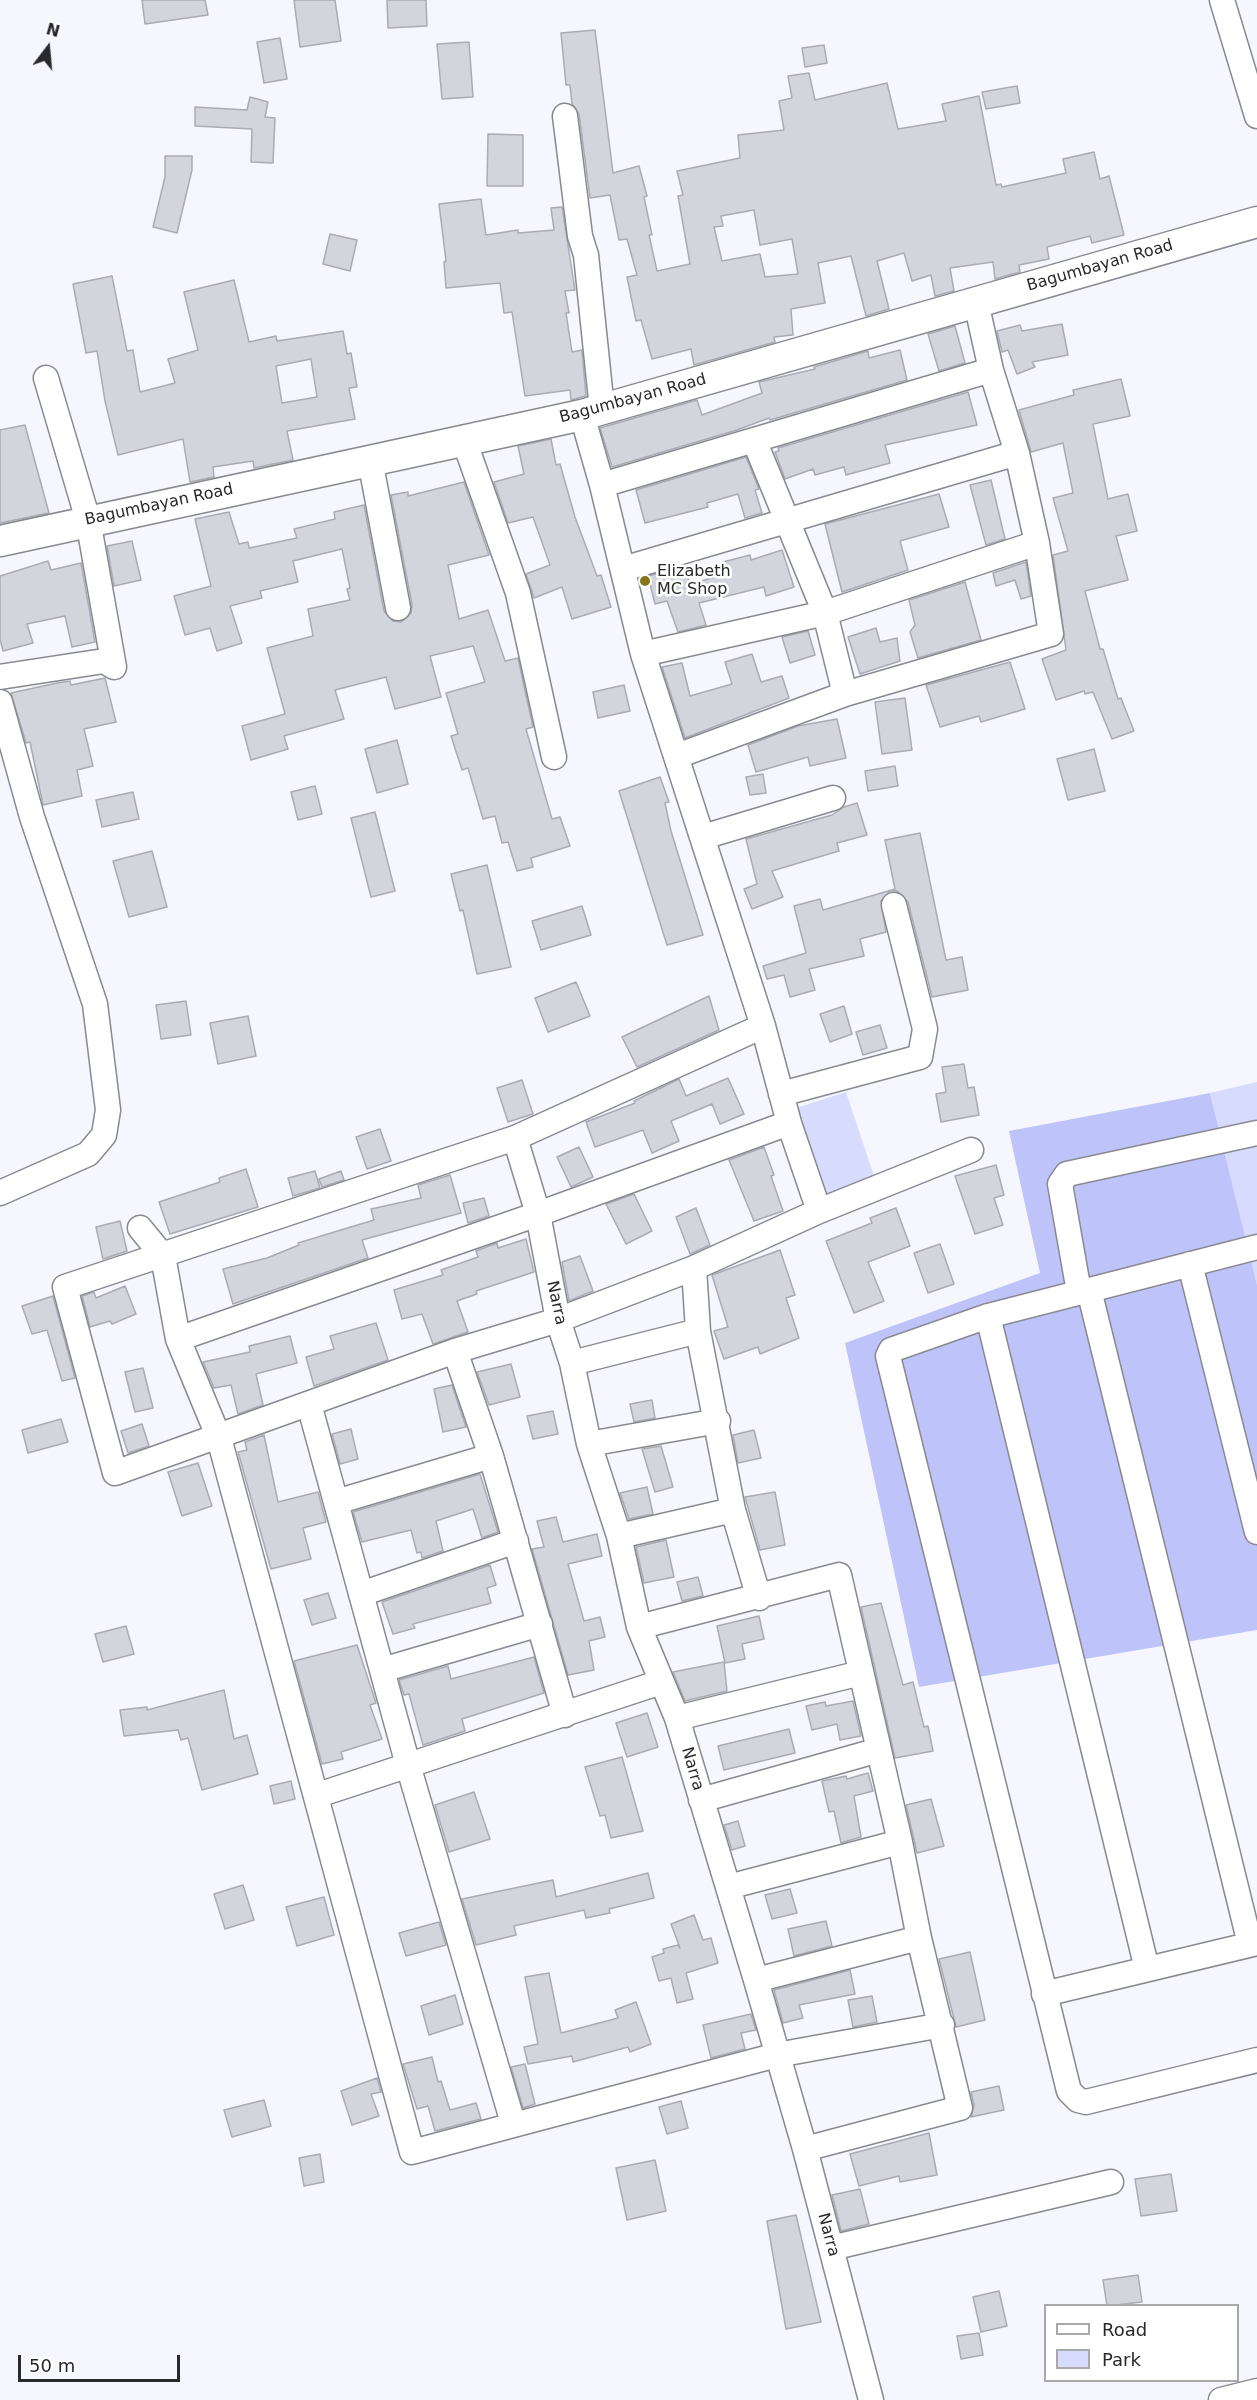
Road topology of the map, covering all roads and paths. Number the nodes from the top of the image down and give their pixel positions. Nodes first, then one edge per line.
1 (1222, 0) edge
2 (565, 116) dead end
3 (1257, 116) edge
4 (1257, 222) edge
5 (976, 302) junction
6 (991, 370) junction
7 (46, 378) dead end
8 (592, 412) junction
9 (464, 440) junction
10 (754, 440) junction
11 (1017, 453) junction
12 (370, 460) junction
13 (602, 485) junction
14 (88, 520) junction
15 (787, 521) junction
16 (0, 541) edge
17 (1037, 543) junction
18 (623, 569) junction
19 (398, 608) dead end
20 (825, 613) junction
21 (643, 654) junction
22 (0, 677) edge
23 (845, 694) junction
24 (0, 702) edge
25 (554, 756) dead end
26 (677, 756) junction
27 (833, 798) dead end
28 (703, 837) junction
29 (894, 905) dead end
30 (763, 1026) junction
31 (782, 1094) junction
32 (789, 1123) junction
33 (1257, 1133) edge
34 (515, 1138) junction
35 (971, 1150) dead end
36 (0, 1192) edge
37 (819, 1211) junction
38 (538, 1214) junction
39 (140, 1228) dead end
40 (1257, 1247) edge
41 (163, 1256) junction
42 (1190, 1264) junction
43 (693, 1268) junction
44 (1084, 1291) junction
45 (988, 1316) junction
46 (558, 1320) junction
47 (698, 1331) junction
48 (178, 1339) junction
49 (455, 1351) junction
50 (572, 1363) junction
51 (309, 1404) junction
52 (718, 1421) junction
53 (219, 1438) junction
54 (589, 1444) junction
55 (491, 1456) junction
56 (336, 1502) junction
57 (733, 1510) junction
58 (1257, 1532) edge
59 (619, 1536) junction
60 (516, 1541) junction
61 (361, 1594) junction
62 (759, 1598) junction
63 (540, 1624) junction
64 (639, 1627) junction
65 (382, 1670) junction
66 (861, 1673) junction
67 (661, 1682) junction
68 (565, 1715) junction
69 (677, 1718) junction
70 (879, 1750) junction
71 (408, 1765) junction
72 (318, 1795) junction
73 (701, 1800) junction
74 (900, 1842) junction
75 (728, 1887) junction
76 (919, 1938) junction
77 (1254, 1944) edge
78 (1147, 1969) junction
79 (756, 1980) junction
80 (1044, 1994) junction
81 (942, 2025) junction
82 (777, 2055) junction
83 (1257, 2060) edge
84 (513, 2123) junction
85 (805, 2149) junction
86 (1112, 2182) dead end
87 (831, 2248) junction
88 (1257, 2391) edge
89 (871, 2400) edge
90 (1221, 2400) edge

1 - 3 street
2 - 8 street
4 - 5 street, Bagumbayan Road
5 - 6 street
5 - 8 street, Bagumbayan Road
6 - 10 street
6 - 11 street
7 - 14 street
8 - 9 street, Bagumbayan Road
8 - 13 street
9 - 12 street, Bagumbayan Road
9 - 25 street
10 - 13 street
10 - 15 street
11 - 15 street
11 - 17 street
12 - 14 street, Bagumbayan Road
12 - 19 street
13 - 18 street
14 - 16 street, Bagumbayan Road
14 - 22 street
15 - 18 street
15 - 20 street
17 - 20 street
17 - 23 street
18 - 21 street
20 - 21 street
20 - 23 street
21 - 26 street
23 - 26 street
24 - 36 street
26 - 28 street
27 - 28 street
28 - 30 street
29 - 31 street
30 - 31 street
30 - 34 street
31 - 32 street
32 - 37 street
32 - 38 street
33 - 44 street
34 - 38 street, Narra
34 - 41 street
35 - 37 street
37 - 43 street
38 - 46 street, Narra
38 - 48 street
39 - 41 street
40 - 42 street
41 - 48 street
41 - 53 street
42 - 44 street
42 - 58 street
43 - 46 street
43 - 47 street
44 - 45 street
44 - 77 street
45 - 78 street
45 - 80 street
46 - 49 street
46 - 50 street, Narra
47 - 50 street
47 - 52 street
48 - 53 street
49 - 51 street
49 - 55 street
50 - 54 street, Narra
51 - 53 street
51 - 56 street
52 - 54 street
52 - 57 street
53 - 72 street
54 - 59 street, Narra
55 - 56 street
55 - 60 street
56 - 61 street
57 - 59 street
57 - 62 street
59 - 64 street, Narra
60 - 61 street
60 - 63 street
61 - 65 street
62 - 64 street
62 - 66 street
63 - 65 street
63 - 68 street
64 - 67 street, Narra
65 - 71 street
66 - 69 street
66 - 70 street
67 - 68 street
67 - 69 street, Narra
68 - 71 street
69 - 73 street, Narra
70 - 73 street
70 - 74 street
71 - 72 street
71 - 84 street
72 - 84 street
73 - 75 street, Narra
74 - 75 street
74 - 76 street
75 - 79 street, Narra
76 - 79 street
76 - 81 street
77 - 78 street
78 - 80 street
79 - 82 street, Narra
80 - 83 street
81 - 82 street
81 - 85 street
82 - 84 street
82 - 85 street, Narra
85 - 87 street, Narra
86 - 87 street
87 - 89 street, Narra
88 - 90 street

